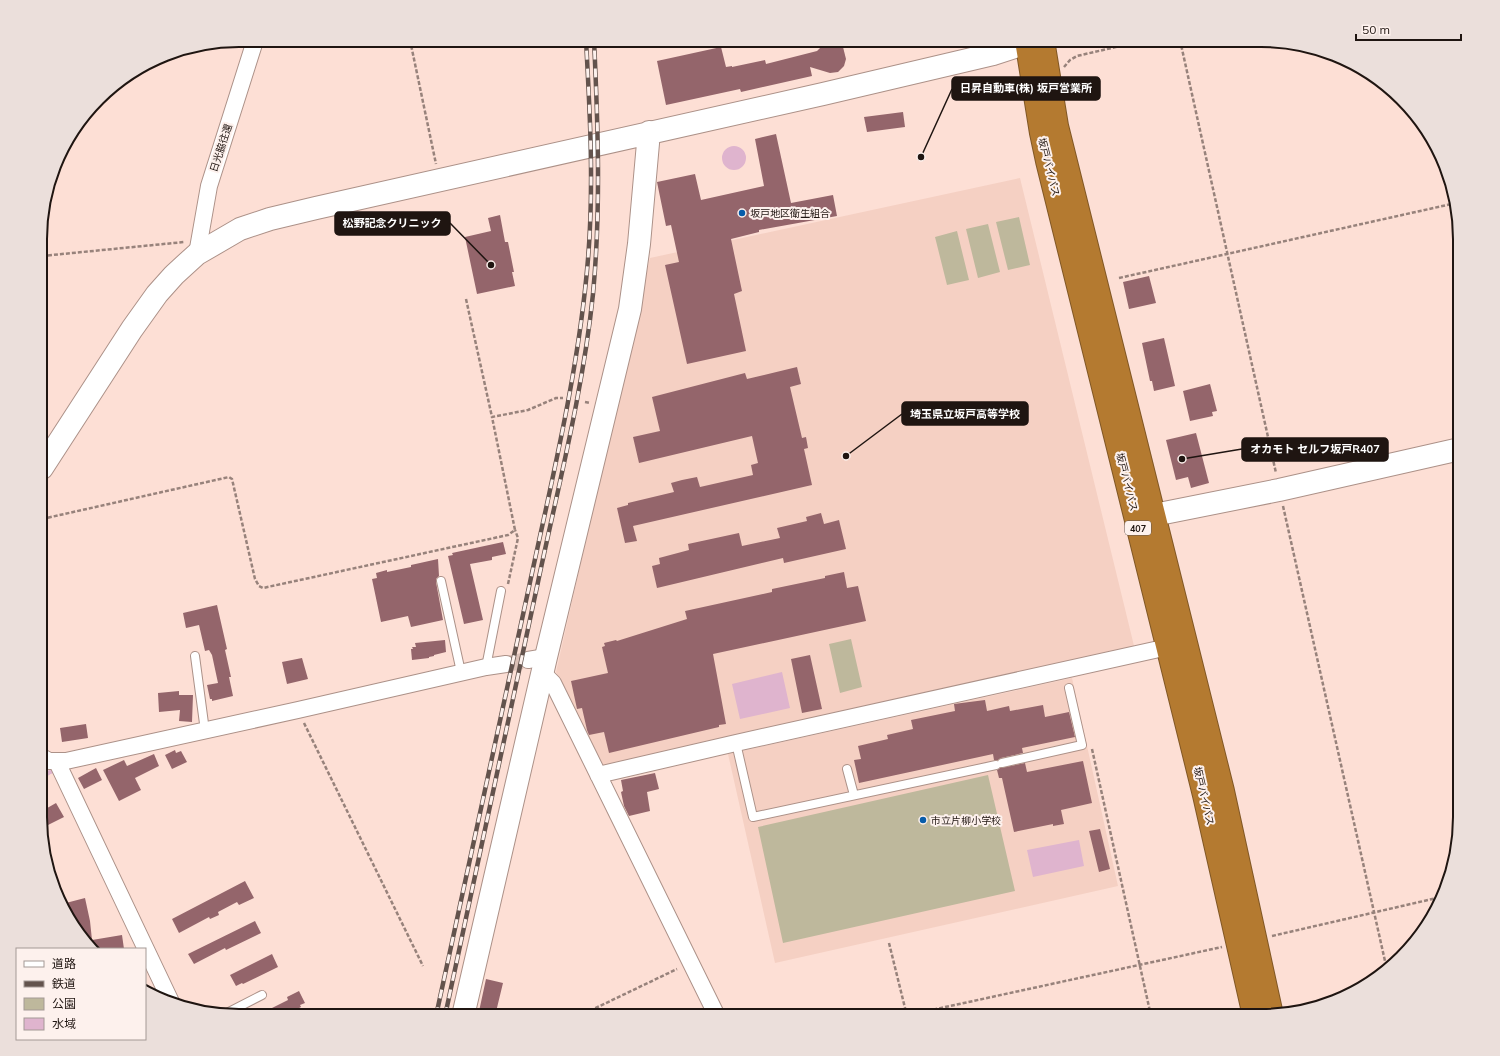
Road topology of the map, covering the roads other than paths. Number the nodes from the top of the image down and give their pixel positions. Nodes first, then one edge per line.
1 (252, 47) edge
2 (1012, 47) edge
3 (1034, 47) edge
4 (1035, 47) edge
5 (649, 132) junction
6 (197, 254) junction
7 (1453, 451) edge
8 (47, 460) edge
9 (1154, 515) junction
10 (441, 581) dead end
11 (501, 591) road end
12 (1168, 647) junction
13 (196, 656) dead end
14 (539, 663) junction
15 (506, 664) tunnel mouth
16 (486, 667) junction
17 (461, 672) junction
18 (1069, 688) dead end
19 (205, 731) junction
20 (736, 742) junction
21 (49, 759) edge
22 (847, 769) dead end
23 (598, 775) junction
24 (854, 795) junction
25 (1247, 942) junction
26 (139, 948) edge
27 (150, 971) edge
28 (165, 994) edge
29 (262, 995) dead end
30 (235, 1009) edge
31 (465, 1009) edge
32 (713, 1009) edge
33 (1253, 1009) edge
34 (1270, 1009) edge

1 - 6 street, 日光脇往還
2 - 5 street
3 - 12 highway, 坂戸バイパス / 407
4 - 9 highway, 坂戸バイパス / 407
5 - 6 street
5 - 14 street
6 - 8 street
7 - 9 street
9 - 25 highway, 坂戸バイパス / 407
10 - 17 lane
11 - 16 lane
12 - 20 street
12 - 25 highway, 坂戸バイパス / 407
13 - 19 lane
14 - 23 street
14 - 31 street
15 - 16 street
16 - 17 street
17 - 19 street
18 - 24 lane
19 - 21 street
20 - 23 street
20 - 24 lane
21 - 26 street
22 - 24 lane
23 - 32 street
25 - 33 highway, 坂戸バイパス / 407
25 - 34 highway, 坂戸バイパス / 407
27 - 28 street
29 - 30 lane

